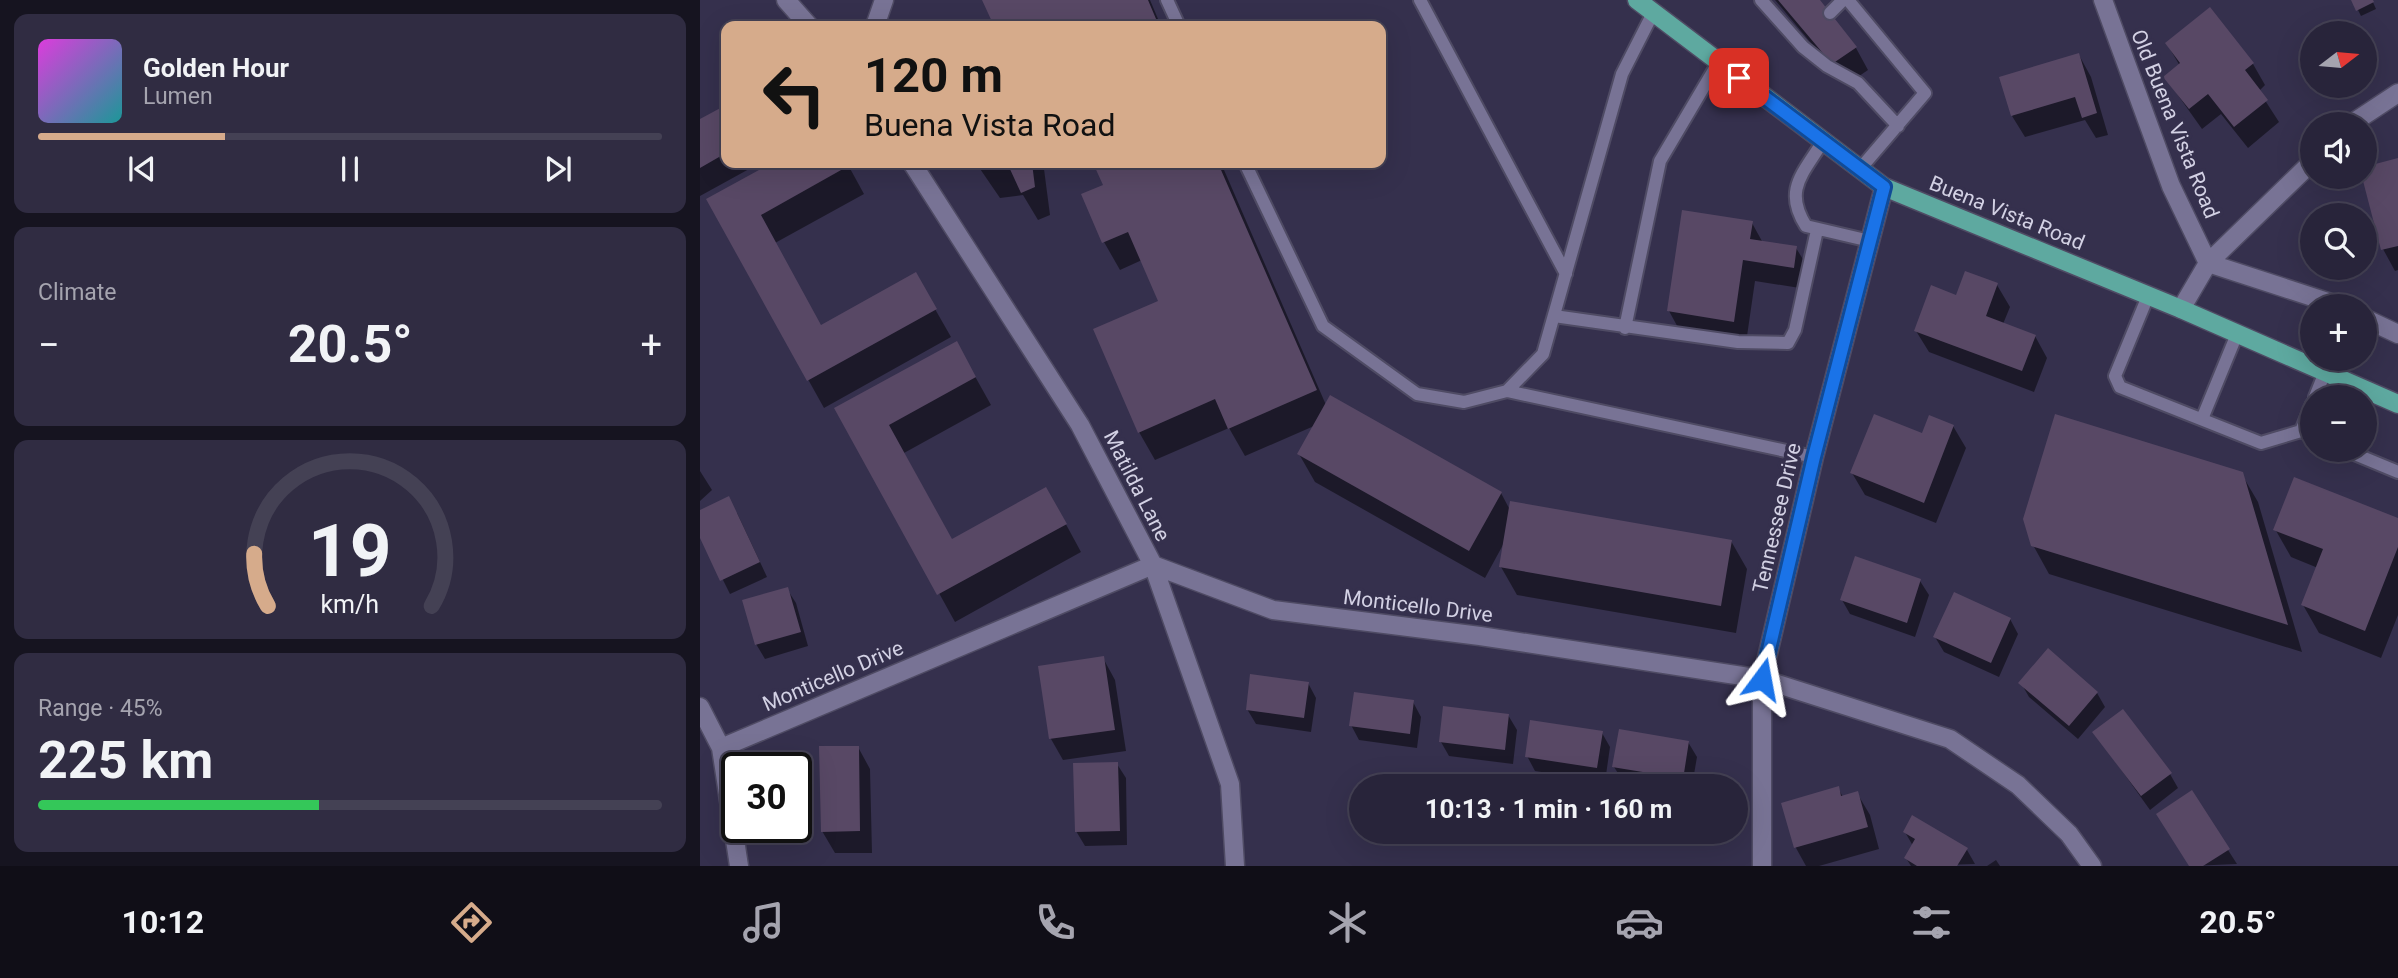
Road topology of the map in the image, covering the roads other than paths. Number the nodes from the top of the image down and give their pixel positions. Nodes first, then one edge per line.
1 (786, 0) edge
2 (884, 0) edge
3 (1167, 0) edge
4 (1420, 0) edge
5 (1637, 0) edge
6 (1846, 0) edge
7 (2103, 0) edge
8 (1768, 3) edge
9 (1653, 13) junction
10 (1830, 13) dead end
11 (805, 21) edge
12 (877, 21) edge
13 (1177, 21) edge
14 (1718, 63) junction
15 (2398, 93) edge
16 (2369, 112) edge
17 (1898, 126) junction
18 (1823, 141) junction
19 (915, 168) edge
20 (1247, 168) edge
21 (1860, 169) junction
22 (2300, 174) edge
23 (1884, 187) junction
24 (1817, 230) junction
25 (1870, 241) junction
26 (2208, 263) junction
27 (1566, 274) junction
28 (2303, 294) edge
29 (2148, 296) junction
30 (2181, 309) junction
31 (1554, 316) junction
32 (2377, 324) edge
33 (1625, 328) junction
34 (2237, 334) junction
35 (2398, 334) edge
36 (2325, 372) junction
37 (2320, 385) edge
38 (1507, 391) junction
39 (2398, 404) edge
40 (2202, 419) junction
41 (2300, 435) edge
42 (1814, 457) junction
43 (2376, 462) edge
44 (2397, 470) edge
45 (1153, 565) junction
46 (1762, 679) junction
47 (700, 707) edge
48 (721, 748) junction
49 (739, 866) edge
50 (1235, 866) edge
51 (1762, 866) edge
52 (2092, 866) edge

1 - 11 street
2 - 12 street
3 - 13 lane
4 - 27 lane
5 - 9 main road, Buena Vista Road
6 - 10 lane
6 - 17 lane
7 - 26 street, Old Buena Vista Road
8 - 17 lane
9 - 14 main road, Buena Vista Road
9 - 27 lane
14 - 18 main road, Buena Vista Road
14 - 33 lane
15 - 16 street
17 - 21 lane
18 - 21 main road, Buena Vista Road
18 - 24 lane
19 - 45 street, Matilda Lane
20 - 38 lane
21 - 23 main road, Buena Vista Road
22 - 26 street
23 - 25 street, Tennessee Drive
23 - 29 main road, Buena Vista Road
24 - 25 lane
24 - 33 lane
25 - 42 street, Tennessee Drive
26 - 28 street
26 - 30 street
27 - 31 lane
29 - 30 main road, Buena Vista Road
29 - 40 lane
30 - 34 main road, Buena Vista Road
31 - 33 lane
31 - 38 lane
32 - 35 street
34 - 36 main road, Buena Vista Road
34 - 40 lane
36 - 37 lane
36 - 39 main road, Buena Vista Road
38 - 42 lane
40 - 41 lane
42 - 46 street, Tennessee Drive
43 - 44 lane
45 - 46 street, Monticello Drive
45 - 48 street, Monticello Drive
45 - 50 street, Matilda Lane
46 - 51 street, Tennessee Drive
46 - 52 street, Monticello Drive
47 - 48 street
48 - 49 street

